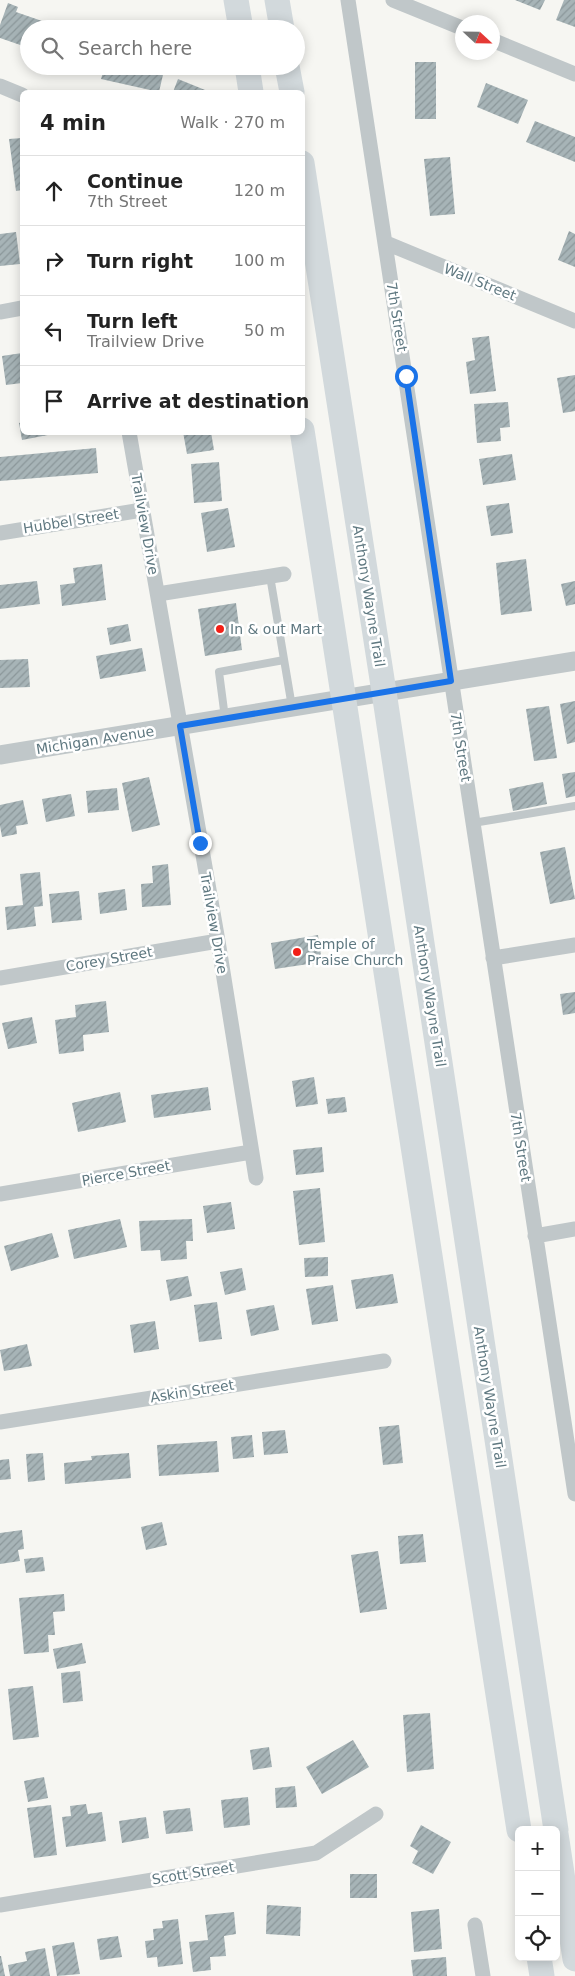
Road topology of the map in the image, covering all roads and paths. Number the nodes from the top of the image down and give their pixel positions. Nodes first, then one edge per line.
1 (236, 0) edge
2 (277, 0) edge
3 (348, 0) edge
4 (393, 0) edge
5 (239, 20) edge
6 (280, 20) edge
7 (455, 25) edge
8 (500, 43) edge
9 (575, 74) edge
10 (248, 75) edge
11 (289, 75) edge
12 (0, 86) edge
13 (251, 90) edge
14 (292, 90) edge
15 (20, 94) edge
16 (305, 182) edge
17 (386, 243) junction
18 (20, 308) edge
19 (0, 312) edge
20 (575, 322) edge
21 (130, 435) edge
22 (303, 435) edge
23 (142, 510) junction
24 (0, 533) edge
25 (277, 575) joint
26 (158, 594) junction
27 (284, 660) junction
28 (575, 661) edge
29 (451, 681) junction
30 (384, 692) junction
31 (344, 699) junction
32 (292, 707) junction
33 (225, 718) junction
34 (180, 726) junction
35 (0, 755) edge
36 (575, 806) edge
37 (473, 823) junction
38 (218, 941) junction
39 (575, 945) edge
40 (493, 958) junction
41 (0, 978) edge
42 (252, 1152) junction
43 (256, 1178) dead end
44 (0, 1194) edge
45 (575, 1229) edge
46 (535, 1236) junction
47 (384, 1361) dead end
48 (0, 1422) edge
49 (575, 1494) edge
50 (376, 1814) dead end
51 (518, 1826) edge
52 (555, 1826) edge
53 (560, 1860) edge
54 (0, 1904) edge
55 (475, 1925) dead end
56 (575, 1959) edge
57 (540, 1961) edge
58 (483, 1976) edge
59 (542, 1976) edge

1 - 5 highway
2 - 6 highway
3 - 17 street, 7th Street
4 - 7 street
8 - 9 street
10 - 13 highway
11 - 14 highway
12 - 15 street
16 - 30 highway, Anthony Wayne Trail
17 - 20 street, Wall Street
17 - 29 street, 7th Street
18 - 19 street
21 - 23 street, Trailview Drive
22 - 31 highway
23 - 24 street, Hubbel Street
23 - 26 street, Trailview Drive
25 - 26 street
25 - 27 lane
26 - 34 street, Trailview Drive
27 - 32 lane
27 - 33 lane
28 - 29 street, Michigan Avenue
29 - 30 street, Michigan Avenue
29 - 37 street, 7th Street
30 - 31 street, Michigan Avenue
30 - 52 highway, Anthony Wayne Trail
31 - 32 street, Michigan Avenue
31 - 51 highway
32 - 33 street, Michigan Avenue
33 - 34 street, Michigan Avenue
34 - 35 street, Michigan Avenue
34 - 38 street, Trailview Drive
36 - 37 lane
37 - 40 street, 7th Street
38 - 41 street, Corey Street
38 - 42 street, Trailview Drive
39 - 40 street
40 - 46 street, 7th Street
42 - 43 street, Trailview Drive
42 - 44 street, Pierce Street
45 - 46 street
46 - 49 street, 7th Street
47 - 48 street, Askin Street
50 - 54 street, Scott Street
53 - 56 highway
55 - 58 street
57 - 59 highway

